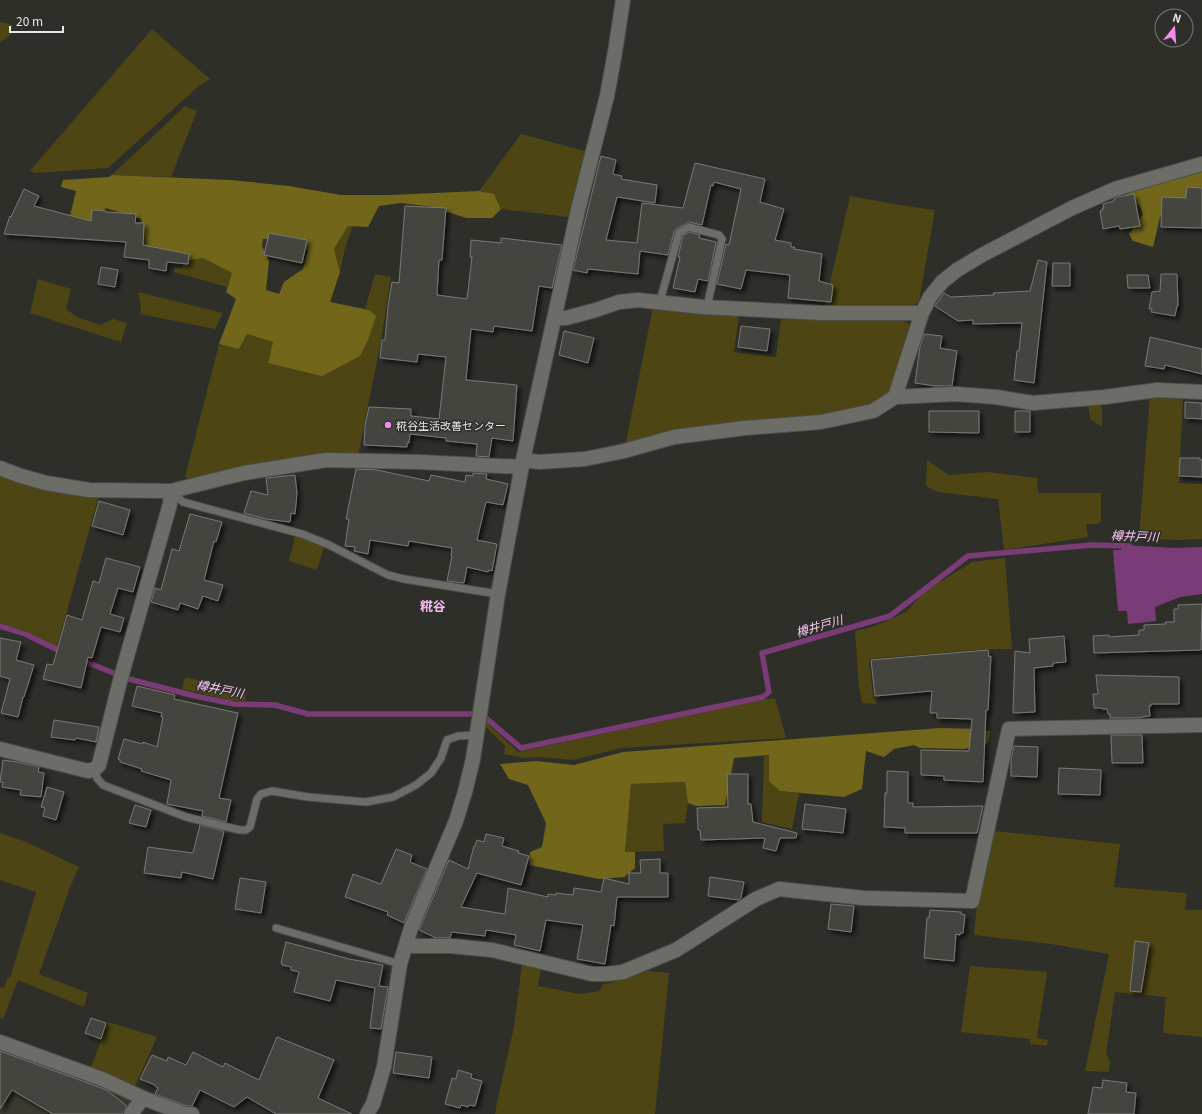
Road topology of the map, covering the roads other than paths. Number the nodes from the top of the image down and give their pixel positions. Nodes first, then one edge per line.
1 (623, 0) edge
2 (1202, 164) edge
3 (660, 301) junction
4 (707, 307) junction
5 (922, 313) junction
6 (554, 318) junction
7 (1202, 392) edge
8 (894, 397) junction
9 (522, 464) junction
10 (0, 468) edge
11 (171, 491) junction
12 (498, 594) junction
13 (1202, 725) edge
14 (476, 734) junction
15 (0, 749) edge
16 (95, 769) junction
17 (276, 928) dead end
18 (406, 945) junction
19 (400, 964) junction
20 (0, 1042) edge
21 (143, 1098) junction
22 (131, 1114) edge
23 (192, 1114) edge
24 (367, 1114) edge

1 - 6 street
2 - 5 street
3 - 4 street
3 - 4 lane
3 - 6 street
4 - 5 street
5 - 8 street
6 - 9 street
7 - 8 street
8 - 9 street
9 - 11 street
9 - 12 street
10 - 11 street
11 - 12 lane
11 - 16 street
12 - 14 street
13 - 18 street
14 - 16 lane
14 - 18 street
15 - 16 street
17 - 19 lane
18 - 19 street
19 - 24 street
20 - 21 street
21 - 22 street
21 - 23 street

